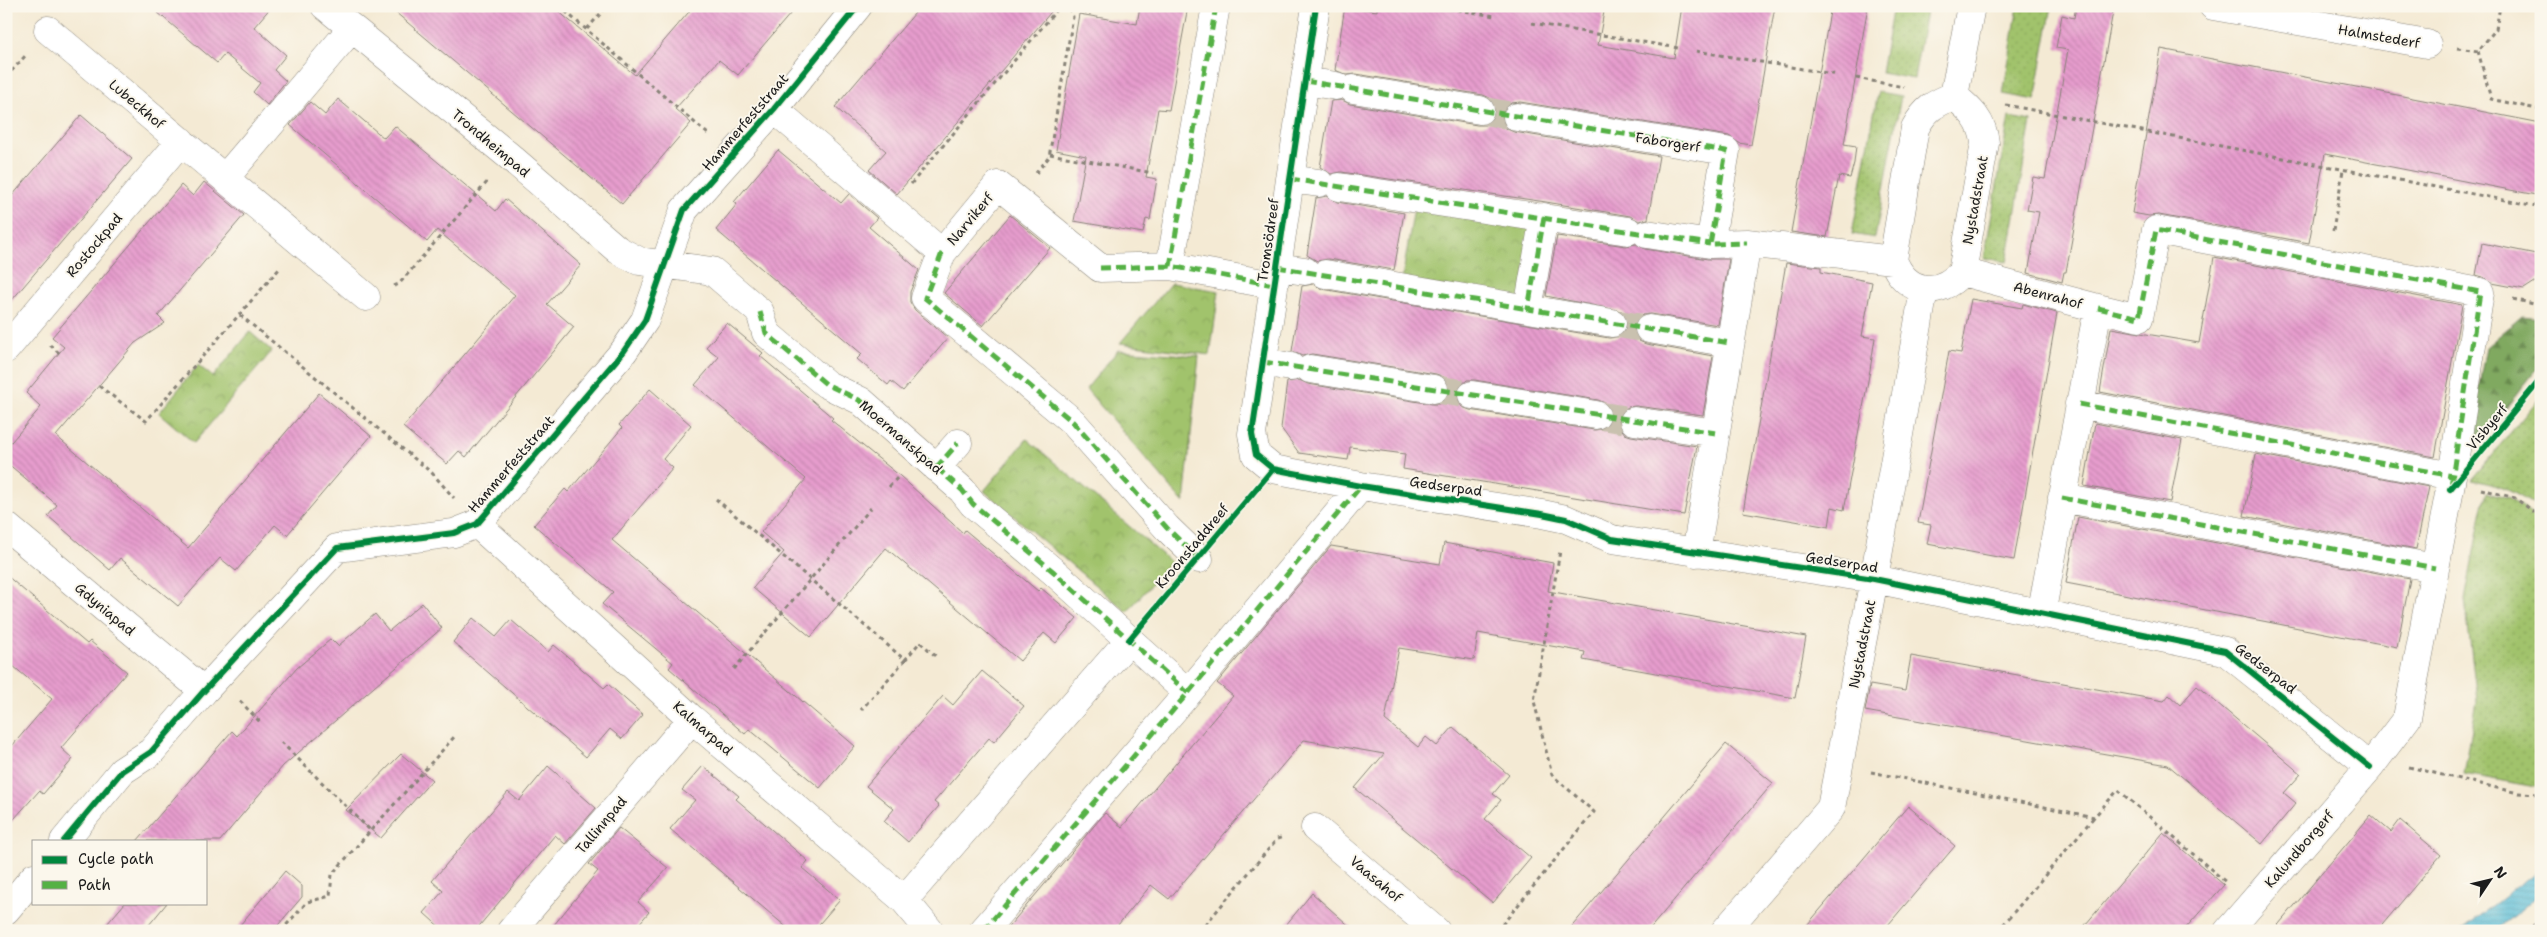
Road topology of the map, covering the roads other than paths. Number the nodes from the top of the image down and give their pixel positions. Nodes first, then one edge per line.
1 (325, 6) edge
2 (858, 6) edge
3 (1216, 6) edge
4 (1316, 6) edge
5 (1971, 6) edge
6 (2213, 6) edge
7 (352, 28) junction
8 (48, 30) dead end
9 (2427, 44) road end
10 (1304, 81) junction
11 (1954, 96) junction
12 (774, 109) junction
13 (1480, 110) tunnel mouth
14 (1517, 117) tunnel mouth
15 (181, 141) junction
16 (225, 178) junction
17 (1290, 179) junction
18 (1544, 217) junction
19 (1747, 243) junction
20 (1710, 244) junction
21 (942, 252) junction
22 (1893, 260) junction
23 (664, 266) junction
24 (1170, 266) junction
25 (1100, 268) joint
26 (1962, 272) junction
27 (1276, 276) junction
28 (1924, 290) junction
29 (366, 297) road end
30 (2098, 308) junction
31 (1528, 309) junction
32 (1612, 323) tunnel mouth
33 (1649, 329) tunnel mouth
34 (1730, 343) junction
35 (6, 349) edge
36 (1263, 362) junction
37 (1434, 389) tunnel mouth
38 (1472, 395) tunnel mouth
39 (2080, 404) junction
40 (1596, 415) tunnel mouth
41 (1634, 421) tunnel mouth
42 (1716, 433) junction
43 (958, 442) dead end
44 (936, 468) junction
45 (1273, 469) joint
46 (2451, 482) junction
47 (1361, 486) junction
48 (2062, 498) junction
49 (477, 524) junction
50 (6, 526) edge
51 (1696, 553) junction
52 (1198, 559) dead end
53 (2435, 568) junction
54 (1874, 579) junction
55 (2041, 615) junction
56 (1129, 640) junction
57 (204, 691) junction
58 (1188, 693) junction
59 (692, 719) junction
60 (2373, 763) junction
61 (1315, 828) road end
62 (65, 840) edge
63 (32, 879) edge
64 (904, 900) junction
65 (6, 910) edge
66 (511, 931) edge
67 (930, 931) edge
68 (983, 931) edge
69 (1436, 931) edge
70 (1725, 931) edge
71 (2228, 931) edge

1 - 7 street, Trondheimpad
2 - 12 street, Hammerfeststraat
3 - 24 street
4 - 10 street, Tromsödreef
5 - 11 street
6 - 9 street, Halmstederf
7 - 16 street
7 - 23 street, Trondheimpad
8 - 15 street, Lubeckhof
10 - 13 street
10 - 17 street, Tromsödreef
11 - 22 street
11 - 26 street, Nystadstraat
12 - 21 street, Narvikerf
12 - 23 street, Hammerfeststraat
14 - 20 street, Faborgerf
15 - 16 street, Lubeckhof
15 - 35 street, Rostockpad
16 - 29 street, Lubeckhof
17 - 18 street
17 - 27 street, Tromsödreef
18 - 20 street
18 - 31 street
19 - 20 street
19 - 22 street
19 - 34 street
21 - 25 street, Narvikerf
21 - 52 street
22 - 28 street
23 - 44 street, Moermanskpad
23 - 49 street, Hammerfeststraat
24 - 25 street, Tromsödreef
24 - 27 street, Tromsödreef
26 - 28 street
26 - 30 street, Abenrahof
27 - 31 street
27 - 36 street, Tromsödreef
28 - 54 street, Nystadstraat
30 - 39 street, Abenrahof
30 - 46 street, Visbyerf
31 - 32 street
33 - 34 street
34 - 42 street
36 - 37 street
36 - 45 street, Tromsödreef
38 - 40 street
39 - 46 street
39 - 48 street, Abenrahof
41 - 42 street
42 - 51 street
43 - 44 street
44 - 56 street, Moermanskpad
45 - 47 street, Gedserpad
46 - 53 street, Visbyerf
47 - 51 street, Gedserpad
47 - 58 street
48 - 53 street
48 - 55 street, Abenrahof
49 - 57 street, Hammerfeststraat
49 - 59 street, Kalmarpad
50 - 57 street, Gdyniapad
51 - 54 street, Gedserpad
53 - 60 street, Visbyerf
54 - 55 street, Gedserpad
54 - 70 street, Nystadstraat
55 - 60 street, Gedserpad
56 - 58 street, Moermanskpad
56 - 64 street
57 - 62 street, Hammerfeststraat
58 - 68 street
59 - 64 street, Kalmarpad
59 - 66 street, Tallinnpad
60 - 71 street, Kalundborgerf
61 - 69 street, Vaasahof
63 - 65 street
64 - 67 street, Kalmarpad

